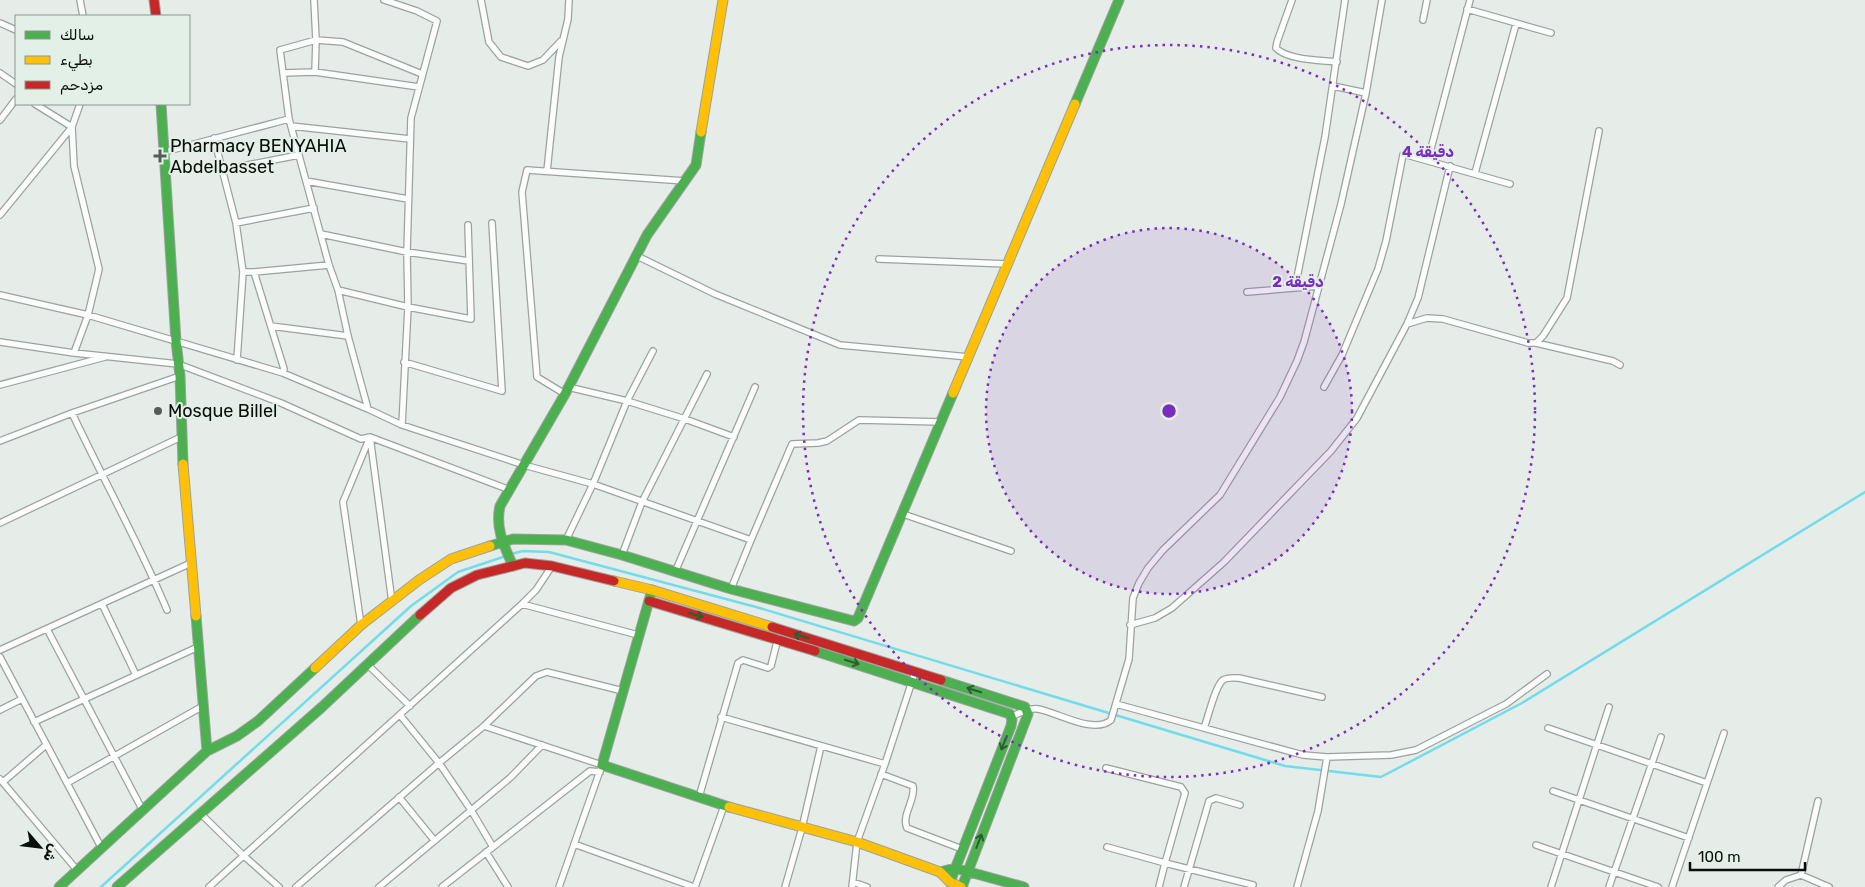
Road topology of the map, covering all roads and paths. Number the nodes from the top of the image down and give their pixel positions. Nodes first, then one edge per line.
1 (80, 0) edge
2 (154, 0) edge
3 (314, 0) edge
4 (384, 0) edge
5 (481, 0) edge
6 (569, 0) edge
7 (723, 0) edge
8 (1119, 0) edge
9 (1292, 0) edge
10 (1345, 0) edge
11 (1382, 0) edge
12 (1427, 0) edge
13 (1470, 0) edge
14 (1467, 9) junction
15 (83, 15) edge
16 (156, 15) edge
17 (1423, 20) dead end
18 (0, 23) edge
19 (1516, 24) junction
20 (15, 30) edge
21 (1551, 33) dead end
22 (316, 40) junction
23 (563, 40) junction
24 (1337, 62) junction
25 (315, 72) junction
26 (283, 73) junction
27 (0, 74) edge
28 (422, 74) junction
29 (15, 83) edge
30 (1333, 86) junction
31 (419, 87) junction
32 (1366, 93) junction
33 (15, 100) edge
34 (37, 105) edge
35 (80, 105) edge
36 (162, 105) edge
37 (289, 119) junction
38 (0, 120) edge
39 (291, 126) junction
40 (72, 127) junction
41 (1599, 131) dead end
42 (214, 138) junction
43 (410, 139) junction
44 (164, 152) junction
45 (299, 155) junction
46 (1428, 160) junction
47 (1450, 166) junction
48 (222, 170) junction
49 (547, 171) junction
50 (1475, 173) junction
51 (306, 181) junction
52 (685, 181) junction
53 (1510, 184) dead end
54 (408, 199) junction
55 (314, 208) junction
56 (0, 215) edge
57 (236, 222) junction
58 (492, 223) dead end
59 (468, 225) dead end
60 (321, 234) junction
61 (407, 252) junction
62 (637, 256) junction
63 (879, 260) dead end
64 (469, 261) junction
65 (1008, 264) junction
66 (329, 265) junction
67 (243, 272) junction
68 (254, 272) junction
69 (1319, 286) junction
70 (1295, 288) junction
71 (338, 290) junction
72 (1247, 292) dead end
73 (0, 295) edge
74 (408, 307) junction
75 (88, 315) junction
76 (1407, 324) junction
77 (271, 326) junction
78 (348, 336) junction
79 (176, 341) junction
80 (0, 342) edge
81 (1536, 343) junction
82 (653, 351) dead end
83 (74, 353) junction
84 (110, 356) junction
85 (969, 357) junction
86 (238, 360) junction
87 (404, 362) junction
88 (178, 364) junction
89 (1620, 364) dead end
90 (282, 373) junction
91 (707, 374) dead end
92 (180, 376) junction
93 (0, 385) edge
94 (755, 387) dead end
95 (1324, 387) dead end
96 (566, 391) junction
97 (627, 401) junction
98 (368, 409) junction
99 (72, 413) junction
100 (686, 419) junction
101 (942, 422) junction
102 (402, 425) junction
103 (734, 436) junction
104 (182, 437) junction
105 (370, 437) junction
106 (0, 441) edge
107 (524, 465) junction
108 (101, 475) junction
109 (593, 484) junction
110 (510, 490) junction
111 (642, 502) junction
112 (902, 514) junction
113 (697, 520) junction
114 (0, 523) edge
115 (566, 540) junction
116 (751, 540) junction
117 (504, 543) junction
118 (1011, 551) dead end
119 (622, 555) junction
120 (191, 563) junction
121 (513, 566) junction
122 (552, 566) junction
123 (675, 572) junction
124 (154, 580) junction
125 (731, 589) junction
126 (652, 590) junction
127 (649, 601) junction
128 (392, 602) junction
129 (102, 604) junction
130 (522, 604) junction
131 (167, 610) dead end
132 (361, 625) junction
133 (1130, 625) junction
134 (48, 629) junction
135 (780, 630) junction
136 (638, 635) junction
137 (778, 640) junction
138 (198, 647) junction
139 (0, 650) edge
140 (0, 657) edge
141 (367, 664) junction
142 (915, 672) junction
143 (1547, 674) dead end
144 (136, 675) junction
145 (912, 682) junction
146 (623, 691) junction
147 (1322, 697) dead end
148 (22, 699) junction
149 (84, 699) junction
150 (203, 706) junction
151 (410, 706) junction
152 (1609, 707) dead end
153 (0, 710) edge
154 (1027, 710) junction
155 (1114, 711) junction
156 (400, 715) junction
157 (721, 717) junction
158 (1011, 717) junction
159 (34, 722) junction
160 (484, 726) junction
161 (1204, 728) junction
162 (1548, 728) dead end
163 (1724, 733) dead end
164 (1661, 737) dead end
165 (1596, 744) junction
166 (542, 745) junction
167 (46, 746) junction
168 (822, 746) junction
169 (207, 751) junction
170 (114, 756) junction
171 (1327, 757) junction
172 (439, 763) junction
173 (885, 764) junction
174 (1652, 764) junction
175 (601, 768) junction
176 (1106, 768) dead end
177 (881, 774) junction
178 (1, 781) edge
179 (1707, 782) junction
180 (67, 784) junction
181 (1553, 791) dead end
182 (399, 797) junction
183 (699, 797) junction
184 (1578, 800) junction
185 (1818, 801) dead end
186 (724, 806) junction
187 (1240, 806) dead end
188 (142, 809) junction
189 (471, 810) junction
190 (201, 814) junction
191 (1633, 818) junction
192 (802, 828) junction
193 (1689, 838) junction
194 (434, 840) junction
195 (857, 842) junction
196 (574, 844) junction
197 (1536, 845) dead end
198 (102, 846) junction
199 (493, 847) junction
200 (1107, 847) dead end
201 (962, 849) junction
202 (486, 852) junction
203 (1561, 854) junction
204 (244, 856) junction
205 (1165, 863) junction
206 (956, 868) junction
207 (1189, 869) junction
208 (77, 870) junction
209 (968, 871) junction
210 (940, 872) junction
211 (1614, 872) junction
212 (1801, 875) junction
213 (950, 882) junction
214 (852, 885) edge
215 (1253, 885) dead end
216 (120, 886) edge
217 (59, 887) edge
218 (209, 887) edge
219 (279, 887) edge
220 (296, 887) edge
221 (379, 887) edge
222 (442, 887) edge
223 (508, 887) edge
224 (559, 887) edge
225 (694, 887) edge
226 (785, 887) edge
227 (867, 887) edge
228 (962, 887) edge
229 (1024, 887) edge
230 (1159, 887) edge
231 (1184, 887) edge
232 (1298, 887) edge
233 (1551, 887) edge
234 (1609, 887) edge
235 (1658, 887) edge
236 (1672, 887) edge
237 (1778, 887) edge
238 (1829, 887) edge

1 - 15 street
2 - 16 street
3 - 22 street
4 - 28 street
5 - 23 street
6 - 23 street
7 - 52 street
8 - 65 street
9 - 24 street
10 - 24 street
11 - 32 street
12 - 17 street
13 - 14 street
14 - 19 street
14 - 46 street
18 - 20 street
19 - 21 street
19 - 50 street
22 - 25 street
22 - 26 street
22 - 28 street
23 - 49 street
24 - 30 street
25 - 26 street
25 - 31 street
26 - 37 street
27 - 29 street
28 - 31 street
30 - 32 street
30 - 70 street
31 - 43 street
32 - 69 street
33 - 38 street
34 - 40 street
35 - 40 street
36 - 44 street
37 - 39 street
37 - 42 street
39 - 43 street
39 - 45 street
40 - 56 street
40 - 75 street
41 - 81 street
42 - 44 street
42 - 48 street
43 - 54 street
44 - 79 street
45 - 48 street
45 - 51 street
46 - 47 street
46 - 95 street
47 - 50 street
47 - 76 street
48 - 57 street
49 - 52 street
49 - 96 street
50 - 53 street
51 - 54 street
51 - 55 street
52 - 62 street
54 - 61 street
55 - 57 street
55 - 60 street
57 - 67 street
58 - 87 street
59 - 64 street
60 - 61 street
60 - 66 street
61 - 64 street
61 - 74 street
62 - 85 street
62 - 96 street
63 - 65 street
64 - 74 street
65 - 85 street
66 - 68 street
66 - 71 street
67 - 68 street
67 - 86 street
68 - 77 street
69 - 70 street
69 - 133 street
70 - 72 street
71 - 74 street
71 - 78 street
73 - 75 street
74 - 87 street
75 - 79 street
75 - 83 street
76 - 81 street
76 - 133 street
77 - 78 street
77 - 90 street
78 - 98 street
79 - 86 street
79 - 88 street
80 - 83 street
81 - 89 street
82 - 97 street
83 - 84 street
84 - 88 street
84 - 93 street
85 - 101 street
86 - 90 street
87 - 102 street
88 - 92 street
88 - 105 street
90 - 98 street
91 - 100 street
92 - 99 street
92 - 104 street
94 - 103 street
96 - 97 street
96 - 107 street
97 - 100 street
97 - 109 street
98 - 102 street
99 - 106 street
99 - 108 street
100 - 103 street
100 - 111 street
101 - 112 street
101 - 116 street
102 - 107 street
103 - 113 street
104 - 108 street
104 - 120 street
105 - 110 street
105 - 128 street
105 - 132 street
107 - 109 street
107 - 110 street
108 - 114 street
108 - 124 street
109 - 111 street
109 - 115 street
110 - 117 street
111 - 113 street
111 - 119 street
112 - 118 street
112 - 125 street
113 - 116 street
113 - 123 street
115 - 117 street
115 - 119 street
116 - 125 street
117 - 121 street
117 - 128 street
119 - 123 street
120 - 124 street
120 - 138 street
121 - 122 street
121 - 141 street
122 - 126 street
122 - 130 street
123 - 125 street
124 - 129 street
124 - 131 street
126 - 127 street
126 - 135 street
127 - 136 street
127 -> 137 street
128 - 132 street
129 - 134 street
129 - 144 street
130 - 136 street
130 - 151 street
132 - 169 street
133 - 155 street
134 - 139 street
134 - 149 street
135 - 137 street
142 -> 135 street
136 - 146 street
137 -> 145 street
137 - 157 street
138 - 144 street
138 - 150 street
140 - 148 street
141 - 151 street
141 - 190 street
142 - 145 street
154 -> 142 street
143 - 171 street
144 - 149 street
145 - 158 street
145 - 173 street
146 - 160 street
146 - 175 street
147 - 161 street
148 - 153 street
148 - 159 street
149 - 159 street
149 - 170 street
150 - 169 street
150 - 170 street
151 - 156 street
152 - 165 street
154 - 155 street
154 - 158 street
209 -> 154 street
155 - 161 street
156 - 172 street
156 - 204 street
157 - 168 street
157 - 183 street
158 -> 201 street
159 - 167 street
160 - 166 street
160 - 172 street
161 - 171 street
162 - 165 street
163 - 179 street
164 - 174 street
165 - 174 street
165 - 184 street
166 - 175 street
166 - 189 street
167 - 178 street
167 - 180 street
168 - 173 street
168 - 192 street
169 - 188 street
170 - 180 street
170 - 188 street
171 - 232 street
172 - 182 street
172 - 189 street
173 - 177 street
174 - 179 street
174 - 191 street
175 - 183 street
175 - 196 street
175 - 199 street
176 - 205 street
177 - 195 street
177 - 201 street
178 - 208 street
179 - 193 street
180 - 198 street
181 - 184 street
182 - 194 street
182 - 220 street
183 - 186 street
184 - 191 street
184 - 203 street
185 - 212 street
186 - 192 street
186 - 225 street
187 - 207 street
188 - 198 street
189 - 194 street
189 - 199 street
190 - 204 street
190 - 216 street
191 - 193 street
191 - 211 street
192 - 195 street
192 - 226 street
193 - 236 street
194 - 221 street
195 - 210 street
195 - 214 street
196 - 224 street
196 - 225 street
197 - 203 street
198 - 208 street
199 - 202 street
200 - 205 street
201 - 206 street
202 - 222 street
202 - 223 street
203 - 211 street
203 - 233 street
204 - 218 street
204 - 219 street
205 - 207 street
205 - 230 street
206 - 209 street
206 - 210 street
206 - 213 street
207 - 215 street
207 - 231 street
208 - 217 street
209 - 228 street
209 - 229 street
210 - 213 street
211 - 234 street
211 - 235 street
212 - 237 street
212 - 238 street
213 - 228 street
214 - 227 street

